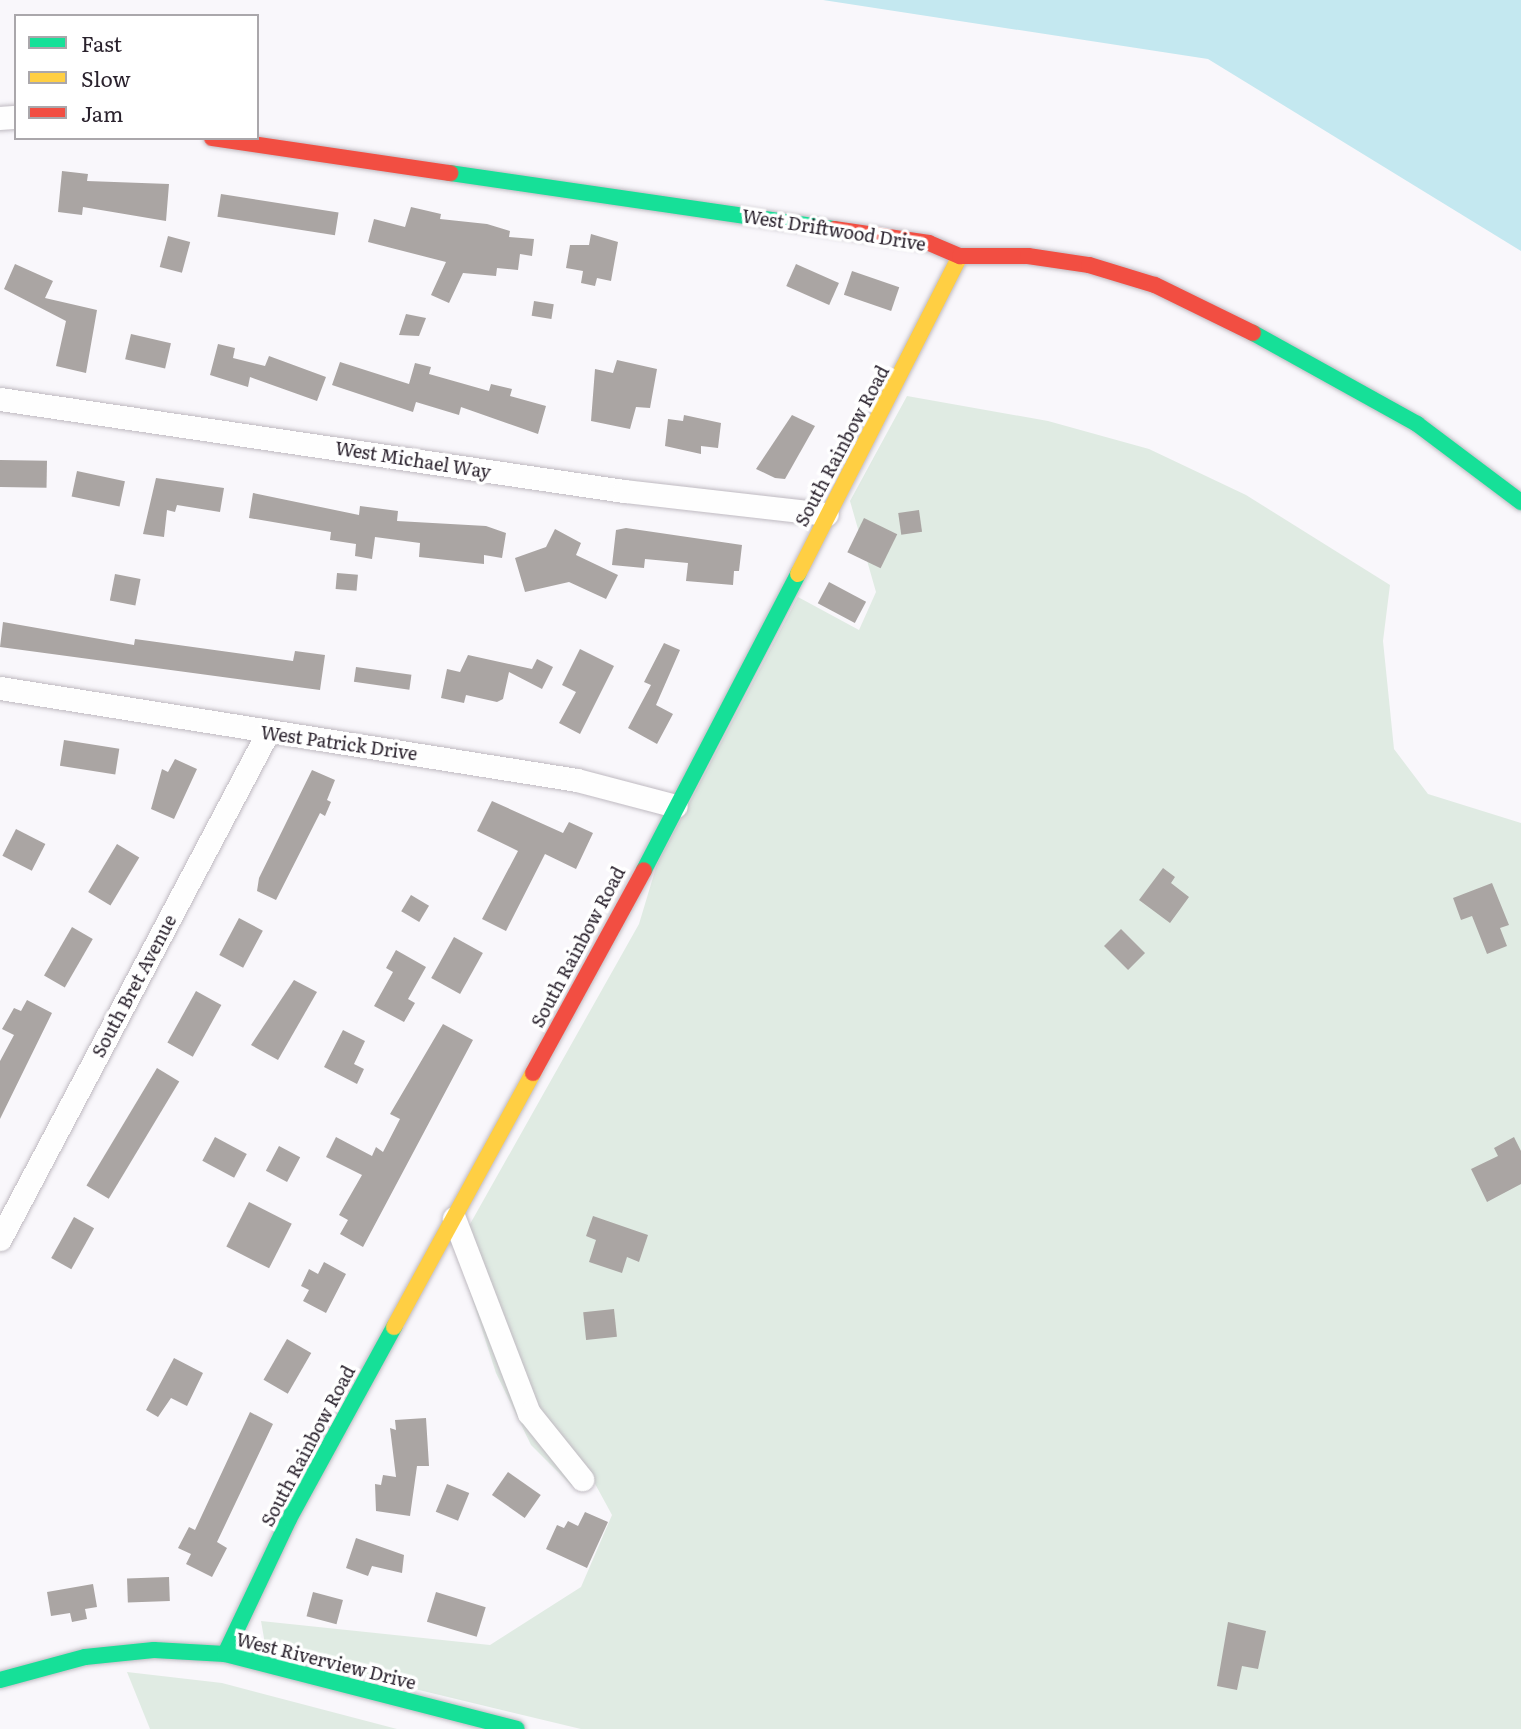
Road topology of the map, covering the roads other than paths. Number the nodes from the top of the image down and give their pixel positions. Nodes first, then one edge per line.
1 (226, 140) edge
2 (960, 256) junction
3 (0, 399) edge
4 (1521, 502) edge
5 (827, 514) junction
6 (0, 688) edge
7 (268, 732) junction
8 (676, 806) junction
9 (454, 1218) junction
10 (0, 1239) edge
11 (582, 1479) dead end
12 (225, 1654) junction
13 (0, 1679) edge
14 (517, 1729) edge

1 - 2 street, West Driftwood Drive
2 - 4 street, West Driftwood Drive
2 - 5 street, South Rainbow Road
3 - 5 street, West Michael Way
5 - 8 street, South Rainbow Road
6 - 7 street, West Patrick Drive
7 - 8 street, West Patrick Drive
7 - 10 street, South Bret Avenue
8 - 9 street, South Rainbow Road
9 - 11 street
9 - 12 street, South Rainbow Road
12 - 13 street, West Riverview Drive
12 - 14 street, West Riverview Drive

